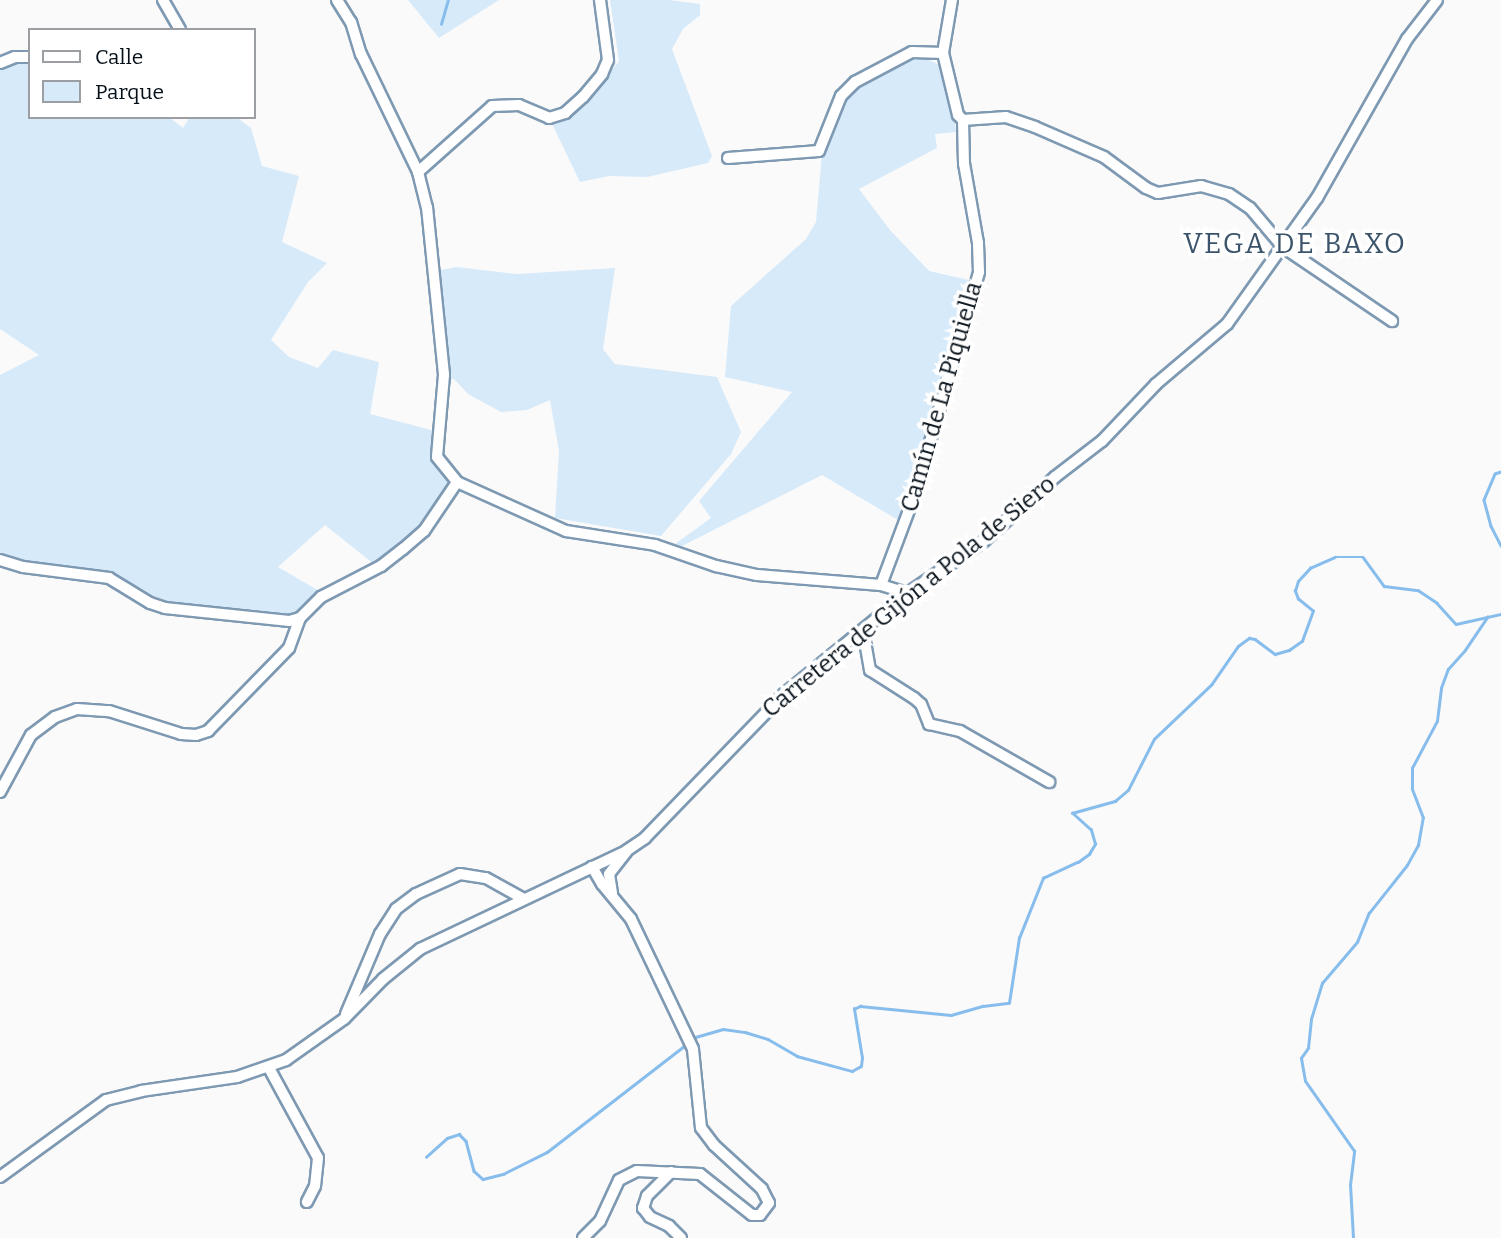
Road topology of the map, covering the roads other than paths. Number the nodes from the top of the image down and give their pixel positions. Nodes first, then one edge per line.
1 (163, 0) edge
2 (337, 0) edge
3 (600, 0) edge
4 (952, 0) edge
5 (1437, 0) edge
6 (179, 28) edge
7 (943, 53) junction
8 (28, 57) edge
9 (0, 63) edge
10 (963, 120) junction
11 (728, 158) dead end
12 (418, 172) junction
13 (1283, 247) junction
14 (1392, 320) dead end
15 (457, 482) junction
16 (0, 559) edge
17 (881, 585) junction
18 (908, 593) junction
19 (300, 618) junction
20 (863, 630) junction
21 (1049, 782) dead end
22 (0, 792) edge
23 (626, 851) junction
24 (595, 865) junction
25 (609, 874) junction
26 (613, 897) junction
27 (522, 898) junction
28 (344, 1019) junction
29 (269, 1068) junction
30 (671, 1172) junction
31 (0, 1177) edge
32 (307, 1202) dead end
33 (583, 1238) edge
34 (681, 1238) edge

1 - 6 street
2 - 12 street
3 - 12 street
4 - 7 street, Camín de La Piquiella
5 - 13 street, Carretera de Gijón a Pola de Siero
7 - 10 street, Camín de La Piquiella
7 - 11 street
8 - 9 street
10 - 13 street
10 - 17 street, Camín de La Piquiella
12 - 15 street
13 - 14 street
13 - 18 street, Carretera de Gijón a Pola de Siero
15 - 17 street
15 - 19 street
16 - 19 street
17 - 18 street
18 - 20 street, Carretera de Gijón a Pola de Siero
19 - 22 street
20 - 21 street
20 - 23 street, Carretera de Gijón a Pola de Siero
23 - 24 street, Carretera de Gijón a Pola de Siero
23 - 25 street
24 - 25 street
24 - 26 street
24 - 27 street, Carretera de Gijón a Pola de Siero
25 - 26 street
26 - 30 street
27 - 28 street, Carretera de Gijón a Pola de Siero
27 - 28 street
28 - 29 street, Carretera de Gijón a Pola de Siero
29 - 31 street, Carretera de Gijón a Pola de Siero
29 - 32 street
30 - 33 street
30 - 34 street

